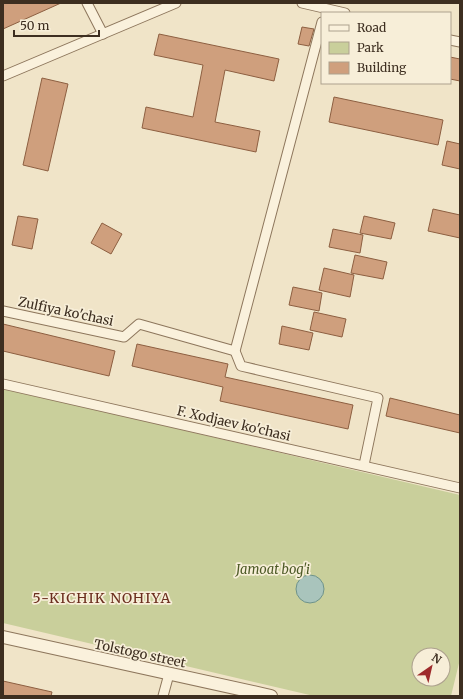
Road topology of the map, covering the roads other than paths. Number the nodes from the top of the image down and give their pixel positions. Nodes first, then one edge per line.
1 (87, 3) edge
2 (176, 3) edge
3 (302, 3) edge
4 (342, 9) edge
5 (325, 11) edge
6 (321, 26) edge
7 (103, 34) junction
8 (3, 76) edge
9 (3, 311) edge
10 (235, 351) junction
11 (3, 384) edge
12 (364, 465) junction
13 (460, 488) edge
14 (3, 637) edge
15 (169, 674) junction
16 (163, 696) edge
17 (271, 696) edge

1 - 7 street
2 - 7 street
3 - 5 street
4 - 5 street
6 - 10 street
7 - 8 street
9 - 10 street, Zulfiya ko'chasi
10 - 12 street
11 - 12 street, F. Xodjaev ko'chasi
12 - 13 street, F. Xodjaev ko'chasi
14 - 15 street, Tolstogo street
15 - 16 street
15 - 17 street, Tolstogo street

